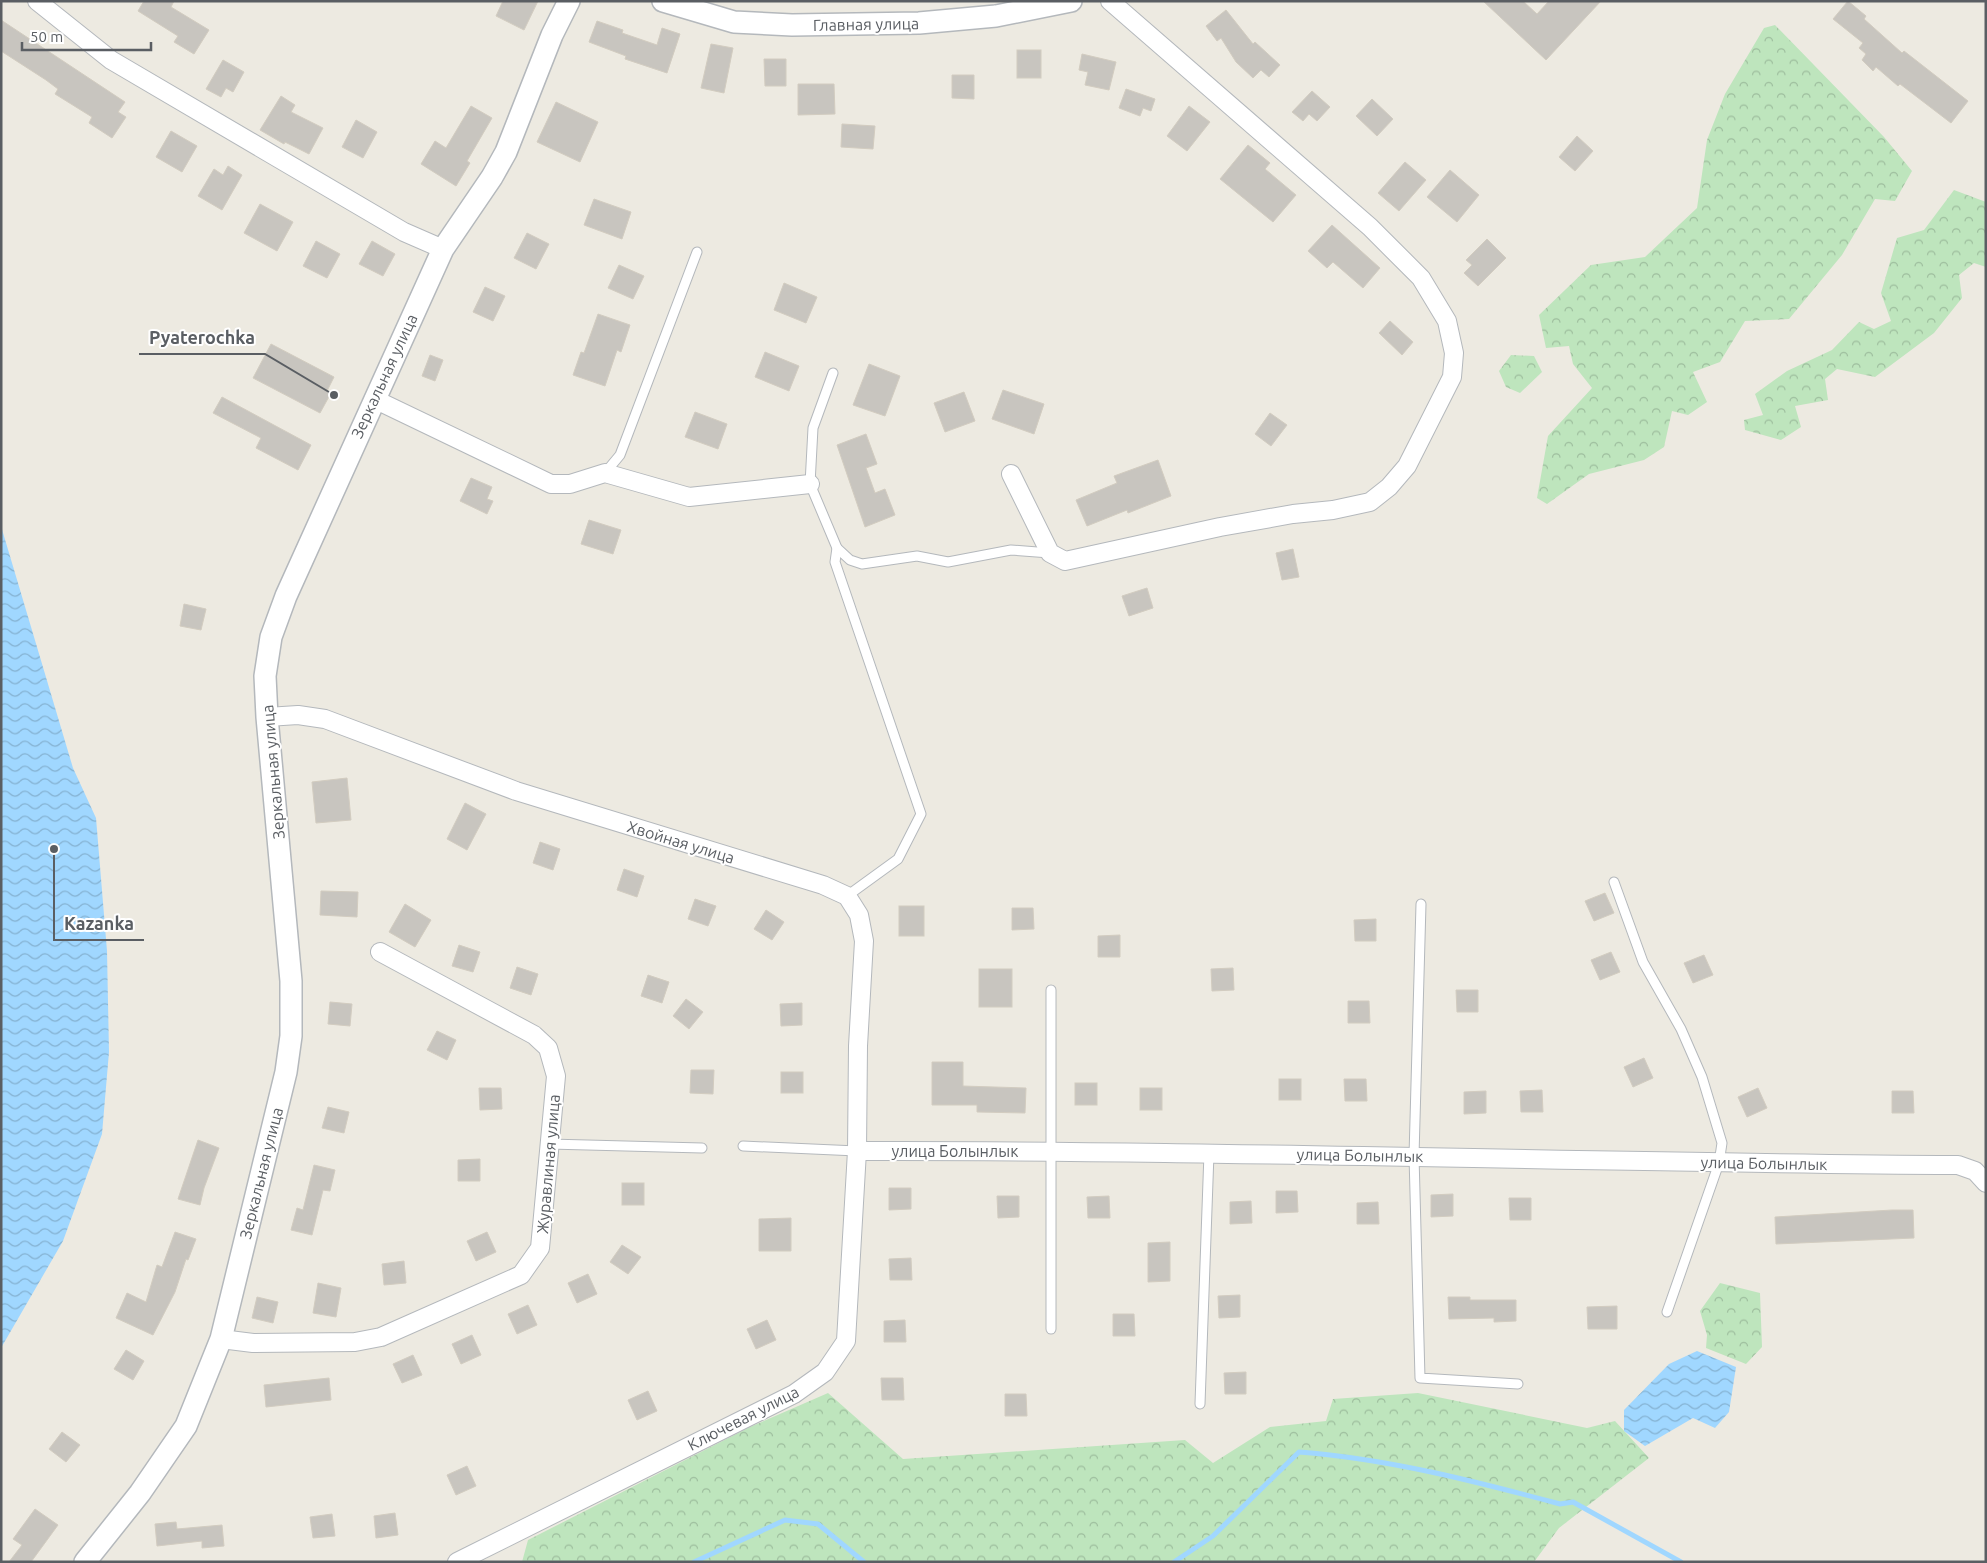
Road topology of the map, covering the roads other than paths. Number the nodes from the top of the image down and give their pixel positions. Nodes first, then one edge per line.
1 (37, 1) edge
2 (569, 1) edge
3 (662, 1) edge
4 (1071, 1) edge
5 (1110, 1) edge
6 (443, 249) junction
7 (697, 252) dead end
8 (833, 373) dead end
9 (374, 399) junction
10 (605, 473) junction
11 (1011, 474) dead end
12 (810, 484) junction
13 (837, 548) junction
14 (1050, 553) junction
15 (267, 717) junction
16 (1614, 882) dead end
17 (847, 896) junction
18 (1421, 904) dead end
19 (380, 952) dead end
20 (1051, 990) dead end
21 (550, 1144) junction
22 (743, 1146) dead end
23 (702, 1148) dead end
24 (857, 1151) junction
25 (1052, 1151) junction
26 (1209, 1153) junction
27 (1414, 1156) junction
28 (1719, 1163) junction
29 (1982, 1173) edge
30 (1667, 1312) dead end
31 (1051, 1330) dead end
32 (221, 1339) junction
33 (1518, 1384) dead end
34 (1200, 1404) dead end
35 (85, 1562) edge
36 (457, 1562) edge

1 - 6 street
2 - 6 street, Зеркальная улица
3 - 4 street, Главная улица
5 - 14 street
6 - 9 street, Зеркальная улица
7 - 10 lane
8 - 12 lane
9 - 10 street
9 - 15 street, Зеркальная улица
10 - 12 street
11 - 14 street
12 - 13 lane
13 - 14 lane
13 - 17 lane
15 - 17 street, Хвойная улица
15 - 32 street, Зеркальная улица
16 - 28 lane
17 - 24 street
18 - 27 lane
19 - 21 street, Журавлиная улица
20 - 25 lane
21 - 23 lane
21 - 32 street, Журавлиная улица
22 - 24 lane, улица Болынлык
24 - 25 street, улица Болынлык
24 - 36 street, Ключевая улица
25 - 26 street, улица Болынлык
25 - 31 lane
26 - 27 street, улица Болынлык
26 - 34 lane
27 - 28 street, улица Болынлык
27 - 33 lane
28 - 29 street, улица Болынлык
28 - 30 lane
32 - 35 street, Зеркальная улица

